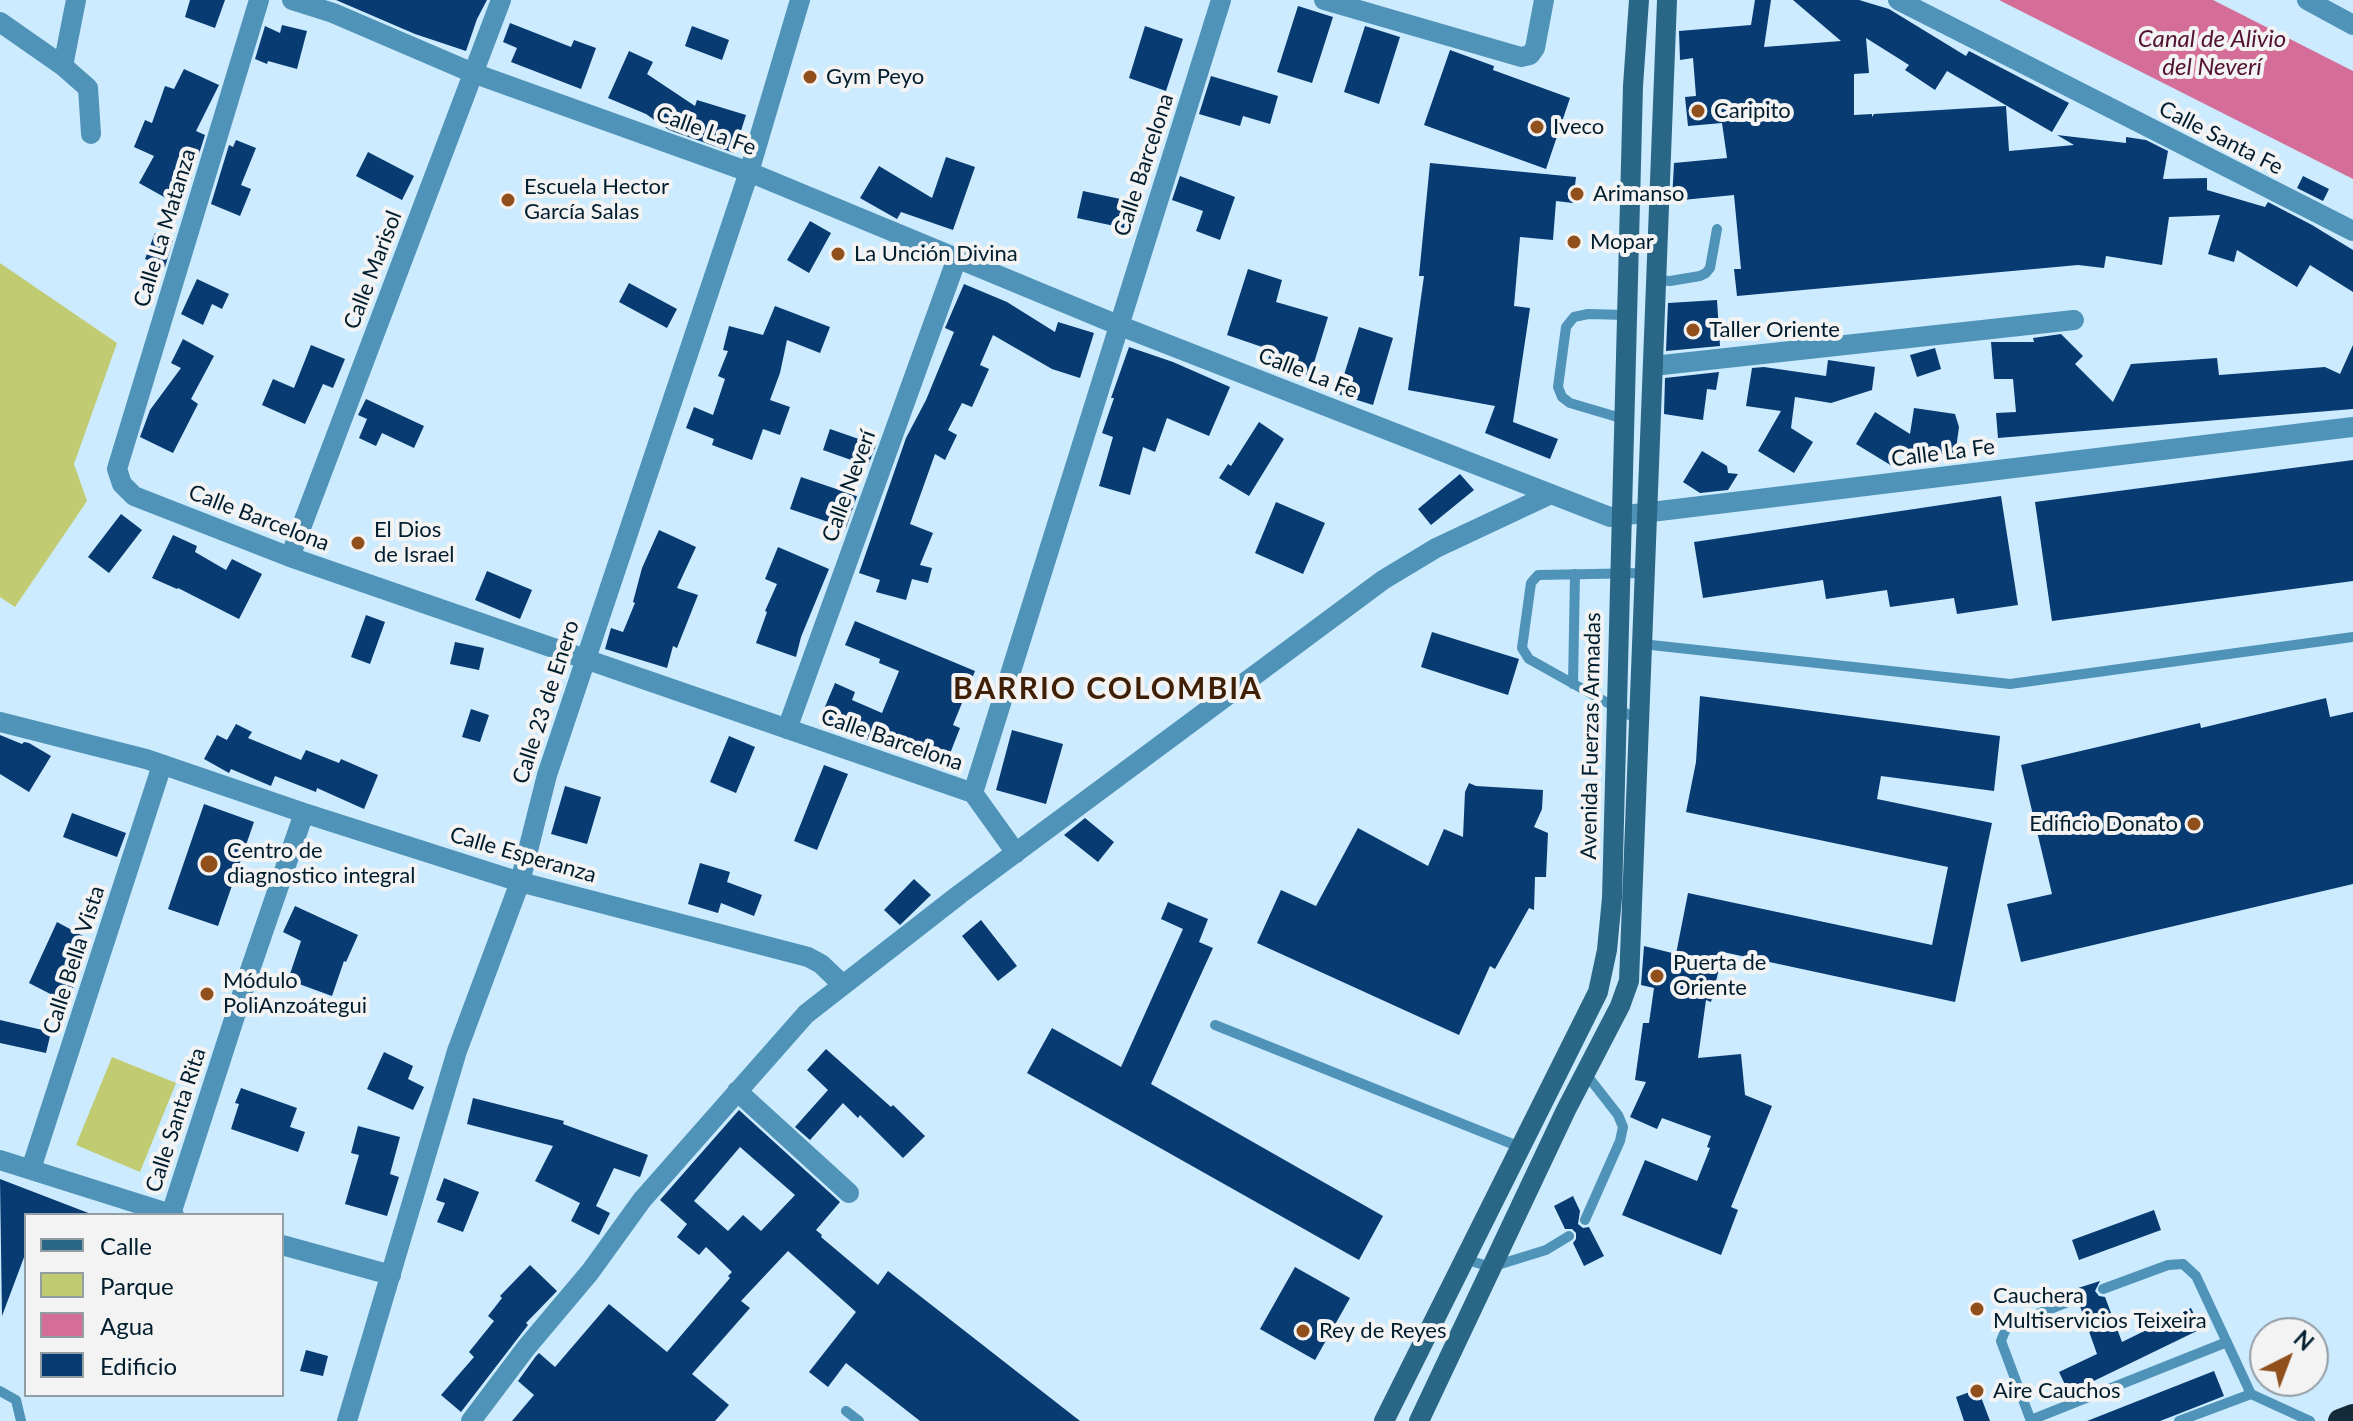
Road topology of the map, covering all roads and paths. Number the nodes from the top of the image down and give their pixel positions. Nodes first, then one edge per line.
1 (76, 0) edge
2 (259, 0) edge
3 (292, 0) edge
4 (501, 0) edge
5 (800, 0) edge
6 (1221, 0) edge
7 (1324, 0) edge
8 (1544, 0) edge
9 (1639, 0) edge
10 (1667, 0) edge
11 (1898, 0) edge
12 (2307, 0) edge
13 (0, 22) edge
14 (2353, 25) edge
15 (63, 66) junction
16 (473, 73) junction
17 (91, 134) dead end
18 (749, 172) junction
19 (1717, 229) dead end
20 (2353, 231) edge
21 (957, 258) junction
22 (1656, 280) junction
23 (1627, 315) junction
24 (2074, 320) dead end
25 (1118, 325) junction
26 (1653, 366) junction
27 (1624, 419) junction
28 (2353, 427) edge
29 (117, 469) joint
30 (1551, 494) junction
31 (1647, 513) junction
32 (1621, 516) junction
33 (290, 557) junction
34 (1619, 573) junction
35 (1645, 573) junction
36 (1575, 574) junction
37 (2353, 637) edge
38 (1642, 644) junction
39 (584, 660) junction
40 (1573, 684) junction
41 (1616, 710) junction
42 (1640, 721) junction
43 (0, 722) edge
44 (787, 729) junction
45 (162, 765) junction
46 (973, 793) junction
47 (304, 813) junction
48 (1016, 853) junction
49 (520, 882) junction
50 (843, 985) junction
51 (1215, 1025) dead end
52 (1585, 1074) junction
53 (737, 1091) junction
54 (1520, 1147) junction
55 (0, 1160) edge
56 (31, 1169) junction
57 (849, 1193) dead end
58 (167, 1213) edge
59 (174, 1213) edge
60 (1585, 1220) dead end
61 (1569, 1236) dead end
62 (284, 1246) edge
63 (1464, 1259) junction
64 (1491, 1267) junction
65 (391, 1275) junction
66 (2103, 1289) dead end
67 (2078, 1298) dead end
68 (2227, 1342) junction
69 (2249, 1390) edge
70 (0, 1391) edge
71 (2249, 1395) edge
72 (2258, 1397) edge
73 (846, 1411) dead end
74 (2353, 1416) edge
75 (21, 1421) edge
76 (347, 1421) edge
77 (471, 1421) edge
78 (859, 1421) edge
79 (1384, 1421) edge
80 (1419, 1421) edge
81 (2031, 1421) edge
82 (2179, 1421) edge
83 (2310, 1421) edge
84 (2340, 1421) edge

1 - 15 street
2 - 29 street, Calle La Matanza
3 - 16 street, Calle La Fe
4 - 16 street, Calle Marisol
5 - 18 street, Calle 23 de Enero
6 - 25 street, Calle Barcelona
7 - 8 street
9 - 23 street, Avenida Fuerzas Armadas
10 - 22 street, Avenida Fuerzas Armadas
11 - 20 street, Calle Santa Fe
12 - 14 street
13 - 15 street
15 - 17 street
16 - 18 street, Calle La Fe
16 - 33 street, Calle Marisol
18 - 21 street, Calle La Fe
18 - 39 street, Calle 23 de Enero
19 - 22 lane
21 - 25 street, Calle La Fe
21 - 44 street, Calle Neverí
22 - 26 street, Avenida Fuerzas Armadas
23 - 27 street, Avenida Fuerzas Armadas
23 - 27 lane
24 - 26 street
25 - 30 street, Calle La Fe
25 - 46 street, Calle Barcelona
26 - 31 street, Avenida Fuerzas Armadas
27 - 32 street, Avenida Fuerzas Armadas
28 - 31 street, Calle La Fe
29 - 33 street, Calle Barcelona
30 - 32 street, Calle La Fe
30 - 48 street
31 - 32 street, Calle La Fe
31 - 35 street, Avenida Fuerzas Armadas
32 - 34 street, Avenida Fuerzas Armadas
33 - 39 street, Calle Barcelona
34 - 35 lane
34 - 36 lane
34 - 41 street, Avenida Fuerzas Armadas
35 - 38 street, Avenida Fuerzas Armadas
36 - 40 lane
36 - 40 lane
37 - 38 lane
38 - 42 street, Avenida Fuerzas Armadas
39 - 44 street, Calle Barcelona
39 - 49 street, Calle 23 de Enero
40 - 41 lane
41 - 42 lane
41 - 54 street, Avenida Fuerzas Armadas
42 - 52 street, Avenida Fuerzas Armadas
43 - 45 street, Calle Esperanza
44 - 46 street, Calle Barcelona
45 - 47 street, Calle Esperanza
45 - 56 street, Calle Bella Vista
46 - 48 street
47 - 49 street, Calle Esperanza
47 - 59 street, Calle Santa Rita
48 - 50 street
49 - 50 street, Calle Esperanza
49 - 65 street, Calle 23 de Enero
50 - 53 street
51 - 54 lane
52 - 60 lane
52 - 64 street, Avenida Fuerzas Armadas
53 - 57 street
53 - 77 street
54 - 63 street, Avenida Fuerzas Armadas
55 - 56 street
56 - 58 street
61 - 64 lane
62 - 65 street
63 - 64 lane
63 - 79 street, Avenida Fuerzas Armadas
64 - 80 street, Avenida Fuerzas Armadas
65 - 76 street, Calle 23 de Enero
66 - 68 lane
67 - 81 lane
68 - 69 lane
68 - 81 lane
70 - 75 lane
71 - 82 lane
72 - 83 lane
73 - 78 lane
74 - 84 highway

